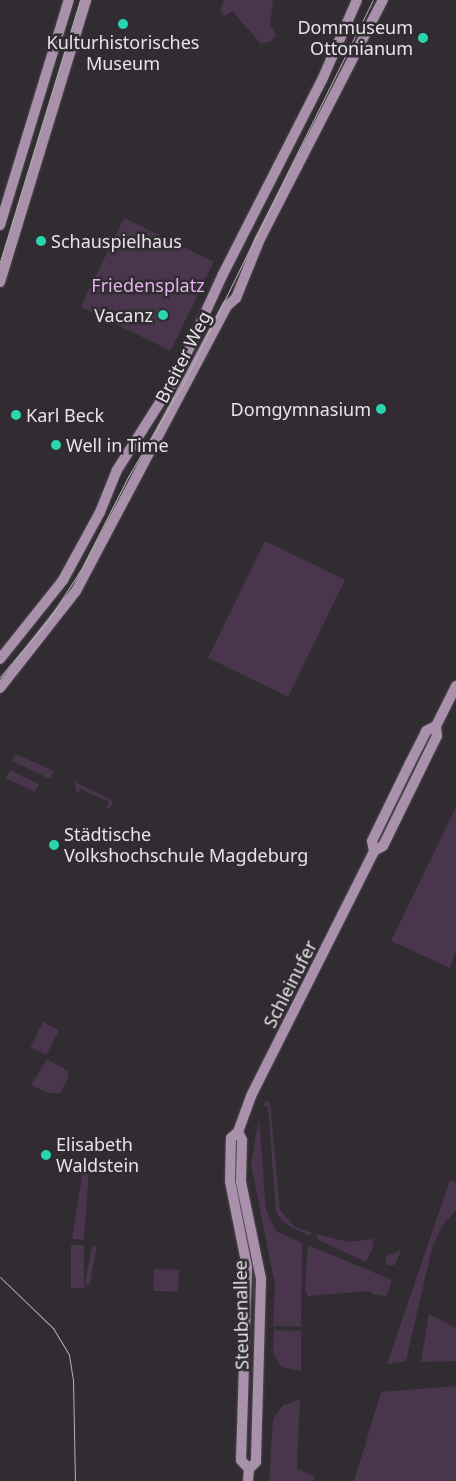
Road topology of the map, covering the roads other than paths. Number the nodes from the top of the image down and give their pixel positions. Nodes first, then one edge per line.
1 (69, 0) edge
2 (86, 0) edge
3 (358, 0) edge
4 (383, 0) edge
5 (0, 225) edge
6 (0, 282) edge
7 (0, 659) edge
8 (456, 686) edge
9 (0, 688) edge
10 (238, 1132) junction
11 (229, 1159) joint
12 (240, 1159) joint
13 (249, 1469) junction
14 (248, 1481) edge

1 - 5 street
2 - 6 street
3 - 7 street, Breiter Weg
4 - 9 street, Breiter Weg
8 - 10 street, Schleinufer
10 - 11 street, Schleinufer
10 - 12 street, Schleinufer
11 - 13 street, Steubenallee
12 - 13 street, Steubenallee
13 - 14 street, Steubenallee

